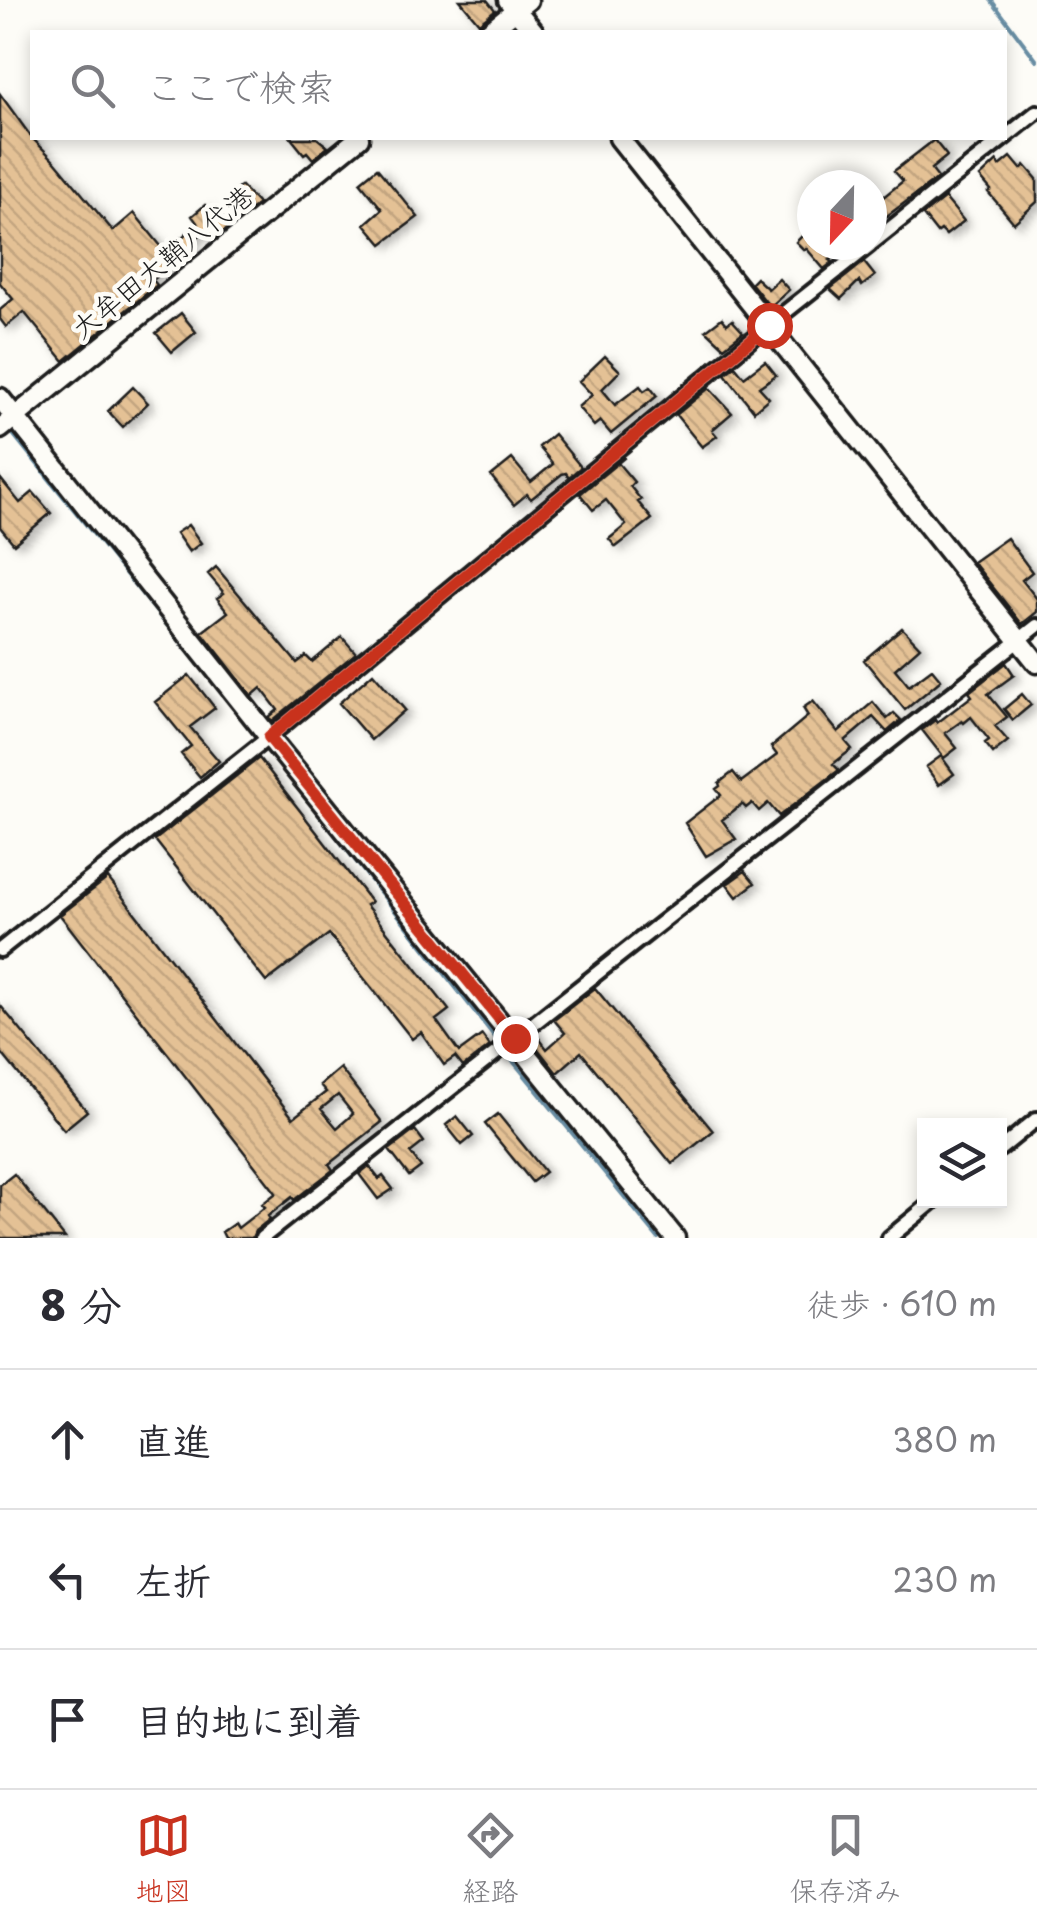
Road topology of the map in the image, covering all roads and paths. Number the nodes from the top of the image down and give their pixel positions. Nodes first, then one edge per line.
1 (518, 3) edge
2 (490, 30) edge
3 (533, 30) edge
4 (1037, 112) edge
5 (1007, 136) edge
6 (357, 140) edge
7 (621, 140) edge
8 (1002, 140) edge
9 (887, 231) edge
10 (851, 260) edge
11 (769, 325) junction
12 (0, 398) edge
13 (7, 423) edge
14 (1037, 626) edge
15 (1019, 641) junction
16 (1037, 664) edge
17 (269, 737) junction
18 (0, 950) edge
19 (515, 1038) junction
20 (1037, 1119) edge
21 (1007, 1143) edge
22 (925, 1208) edge
23 (262, 1238) edge
24 (676, 1238) edge
25 (889, 1238) edge

1 - 2 street
1 - 3 street
4 - 5 street
6 - 13 street, 大牟田大鞘八代港
7 - 11 street
8 - 9 street
10 - 11 street
11 - 15 street
11 - 17 street
12 - 13 street
13 - 17 street
14 - 15 street
15 - 16 street
15 - 19 street
17 - 18 street
17 - 19 street
19 - 23 street
19 - 24 street
20 - 21 street
22 - 25 street

